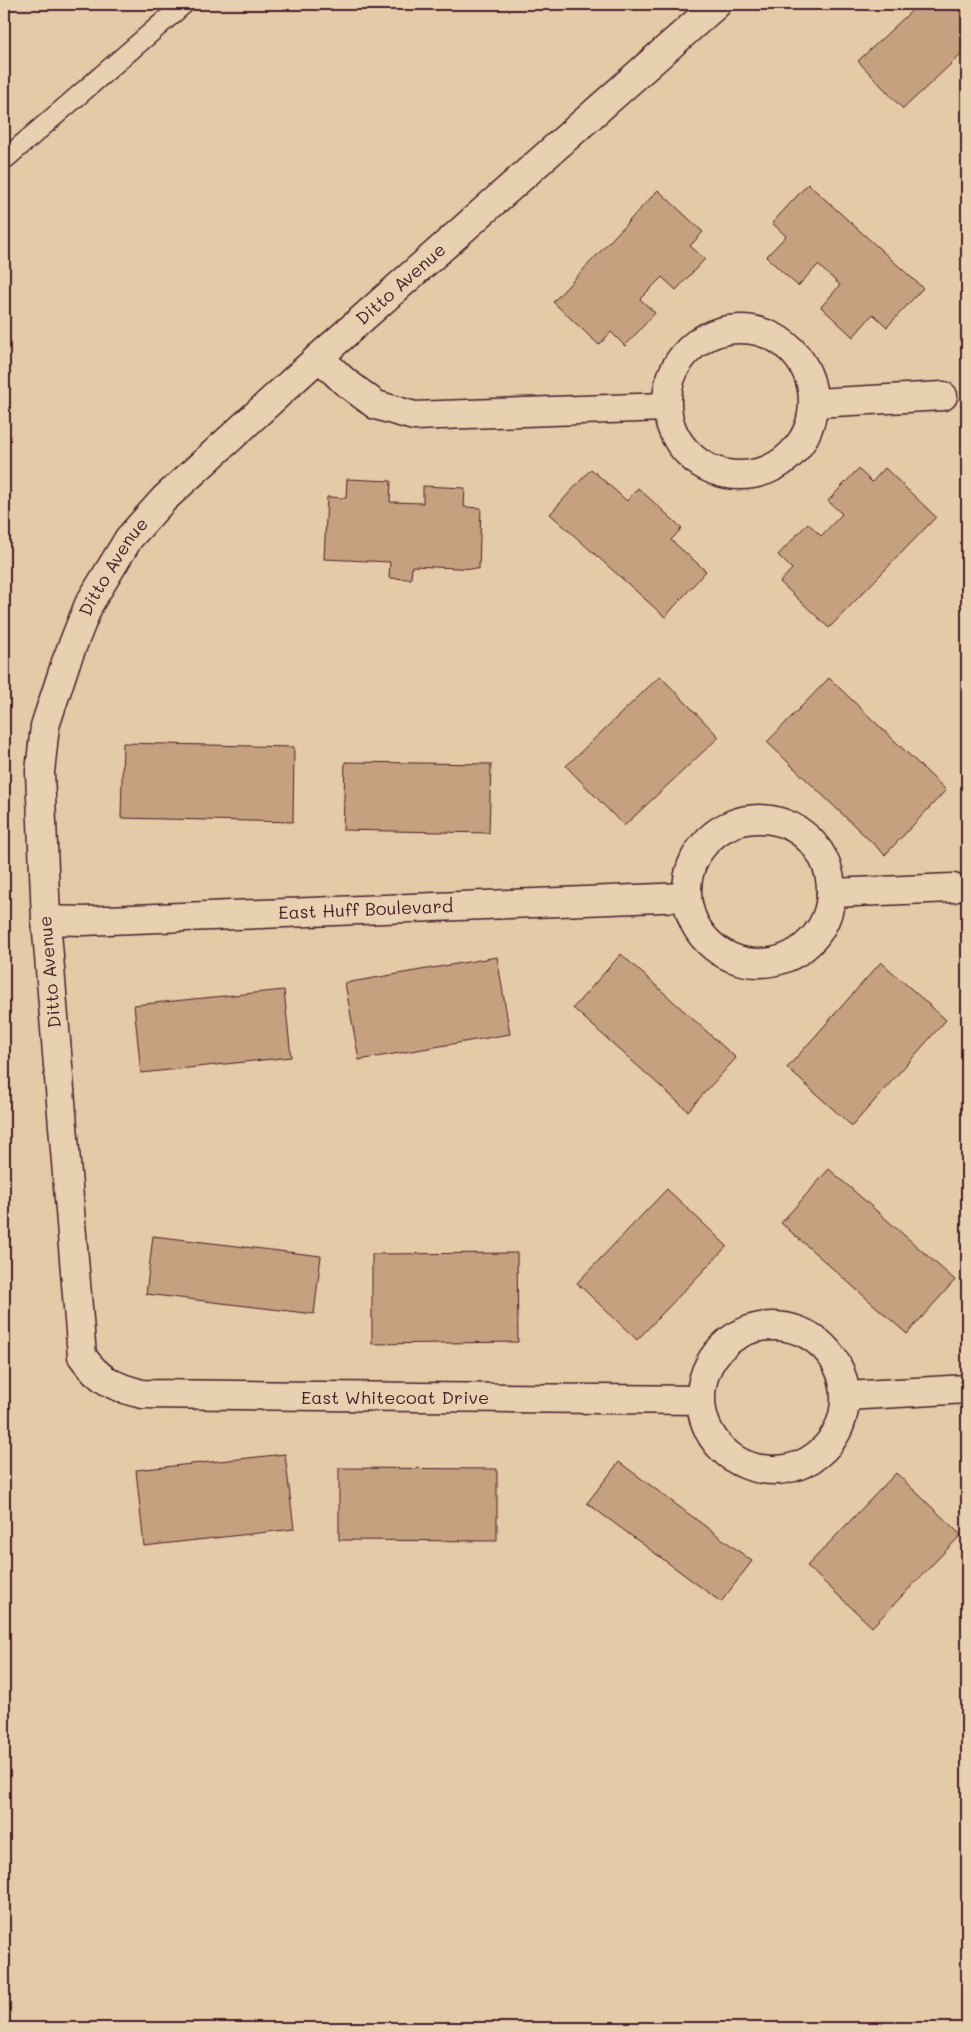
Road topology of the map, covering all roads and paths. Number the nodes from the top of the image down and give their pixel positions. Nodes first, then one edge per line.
1 (184, 4) edge
2 (717, 4) edge
3 (4, 160) edge
4 (319, 358) junction
5 (943, 396) dead end
6 (815, 403) junction
7 (666, 407) junction
8 (953, 888) dead end
9 (832, 893) junction
10 (686, 897) junction
11 (46, 920) junction
12 (95, 1374) joint
13 (967, 1389) edge
14 (846, 1396) junction
15 (699, 1400) junction

1 - 3 lane
2 - 4 street, Ditto Avenue
4 - 7 street
4 - 11 street, Ditto Avenue
5 - 6 street
6 - 7 street
6 - 7 street
8 - 9 street
9 - 10 street
9 - 10 street
10 - 11 street, East Huff Boulevard
11 - 12 street, Ditto Avenue
12 - 15 street, East Whitecoat Drive
13 - 14 street
14 - 15 street
14 - 15 street

